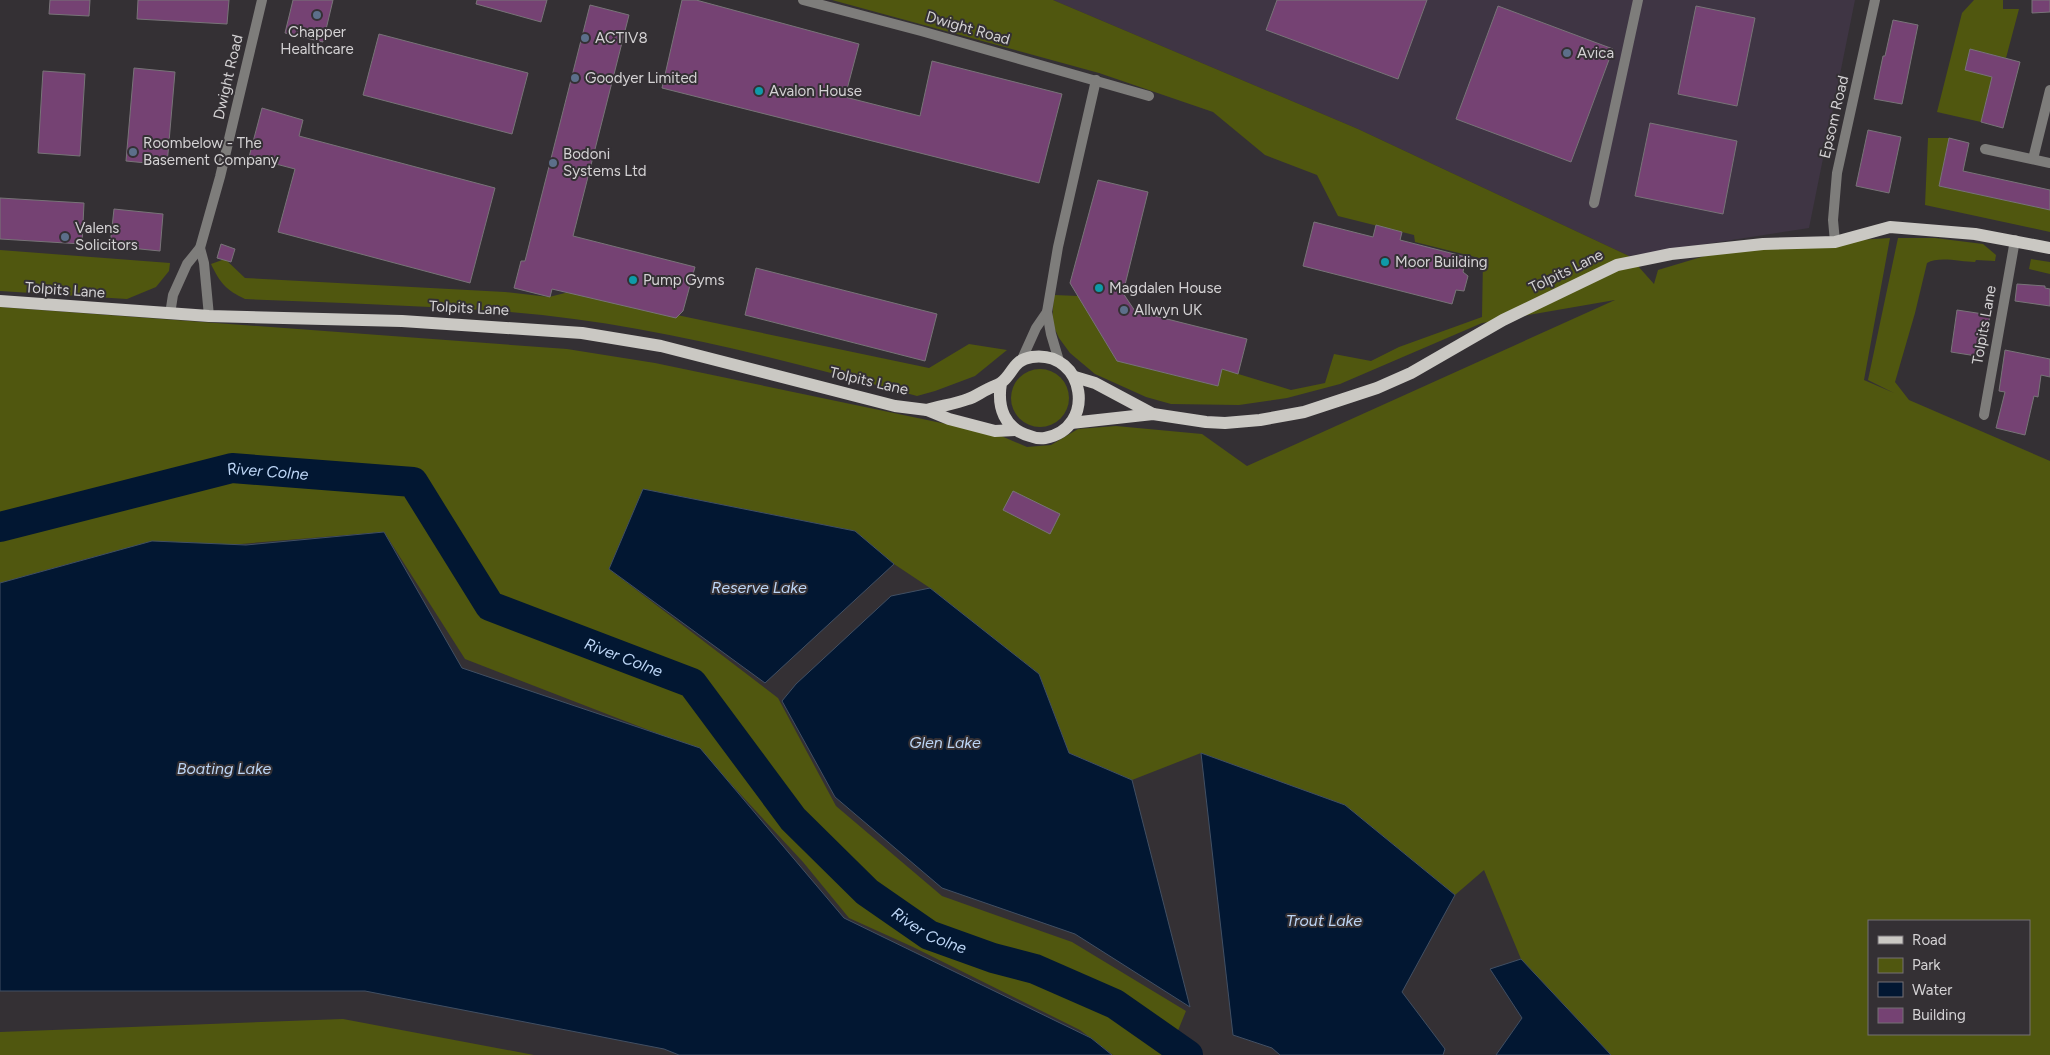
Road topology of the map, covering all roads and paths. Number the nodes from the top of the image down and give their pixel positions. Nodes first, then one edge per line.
1 (262, 0) edge
2 (803, 0) edge
3 (1638, 0) edge
4 (1875, 0) edge
5 (1096, 80) junction
6 (2050, 90) edge
7 (1149, 96) dead end
8 (1986, 150) dead end
9 (2033, 159) junction
10 (2050, 163) edge
11 (1594, 203) dead end
12 (2015, 240) junction
13 (1835, 242) junction
14 (200, 248) junction
15 (2050, 248) edge
16 (0, 301) edge
17 (1047, 312) junction
18 (170, 314) junction
19 (209, 316) junction
20 (1022, 359) junction
21 (1060, 361) junction
22 (1075, 377) junction
23 (1001, 383) junction
24 (927, 410) junction
25 (1153, 414) junction
26 (1984, 415) dead end
27 (1071, 423) junction
28 (1016, 430) junction

1 - 14 street, Dwight Road
2 - 5 street, Dwight Road
3 - 11 street
4 - 13 street, Epsom Road
5 - 7 street, Dwight Road
5 - 17 street
6 - 9 street
8 - 9 street
9 - 10 street
12 - 13 main road, Tolpits Lane
12 - 15 main road, Tolpits Lane
12 - 26 street, Tolpits Lane
13 - 25 main road, Tolpits Lane
14 - 18 street
14 - 19 street
16 - 18 main road, Tolpits Lane
17 - 20 street
17 - 21 street
18 - 19 main road, Tolpits Lane
19 - 24 main road, Tolpits Lane
20 - 21 main road
20 - 23 main road, Tolpits Lane
21 - 22 main road, Tolpits Lane
22 - 25 main road, Tolpits Lane
22 - 27 main road
23 - 24 main road, Tolpits Lane
23 - 28 main road
24 - 28 main road, Tolpits Lane
25 - 27 main road, Tolpits Lane
27 - 28 main road, Tolpits Lane

